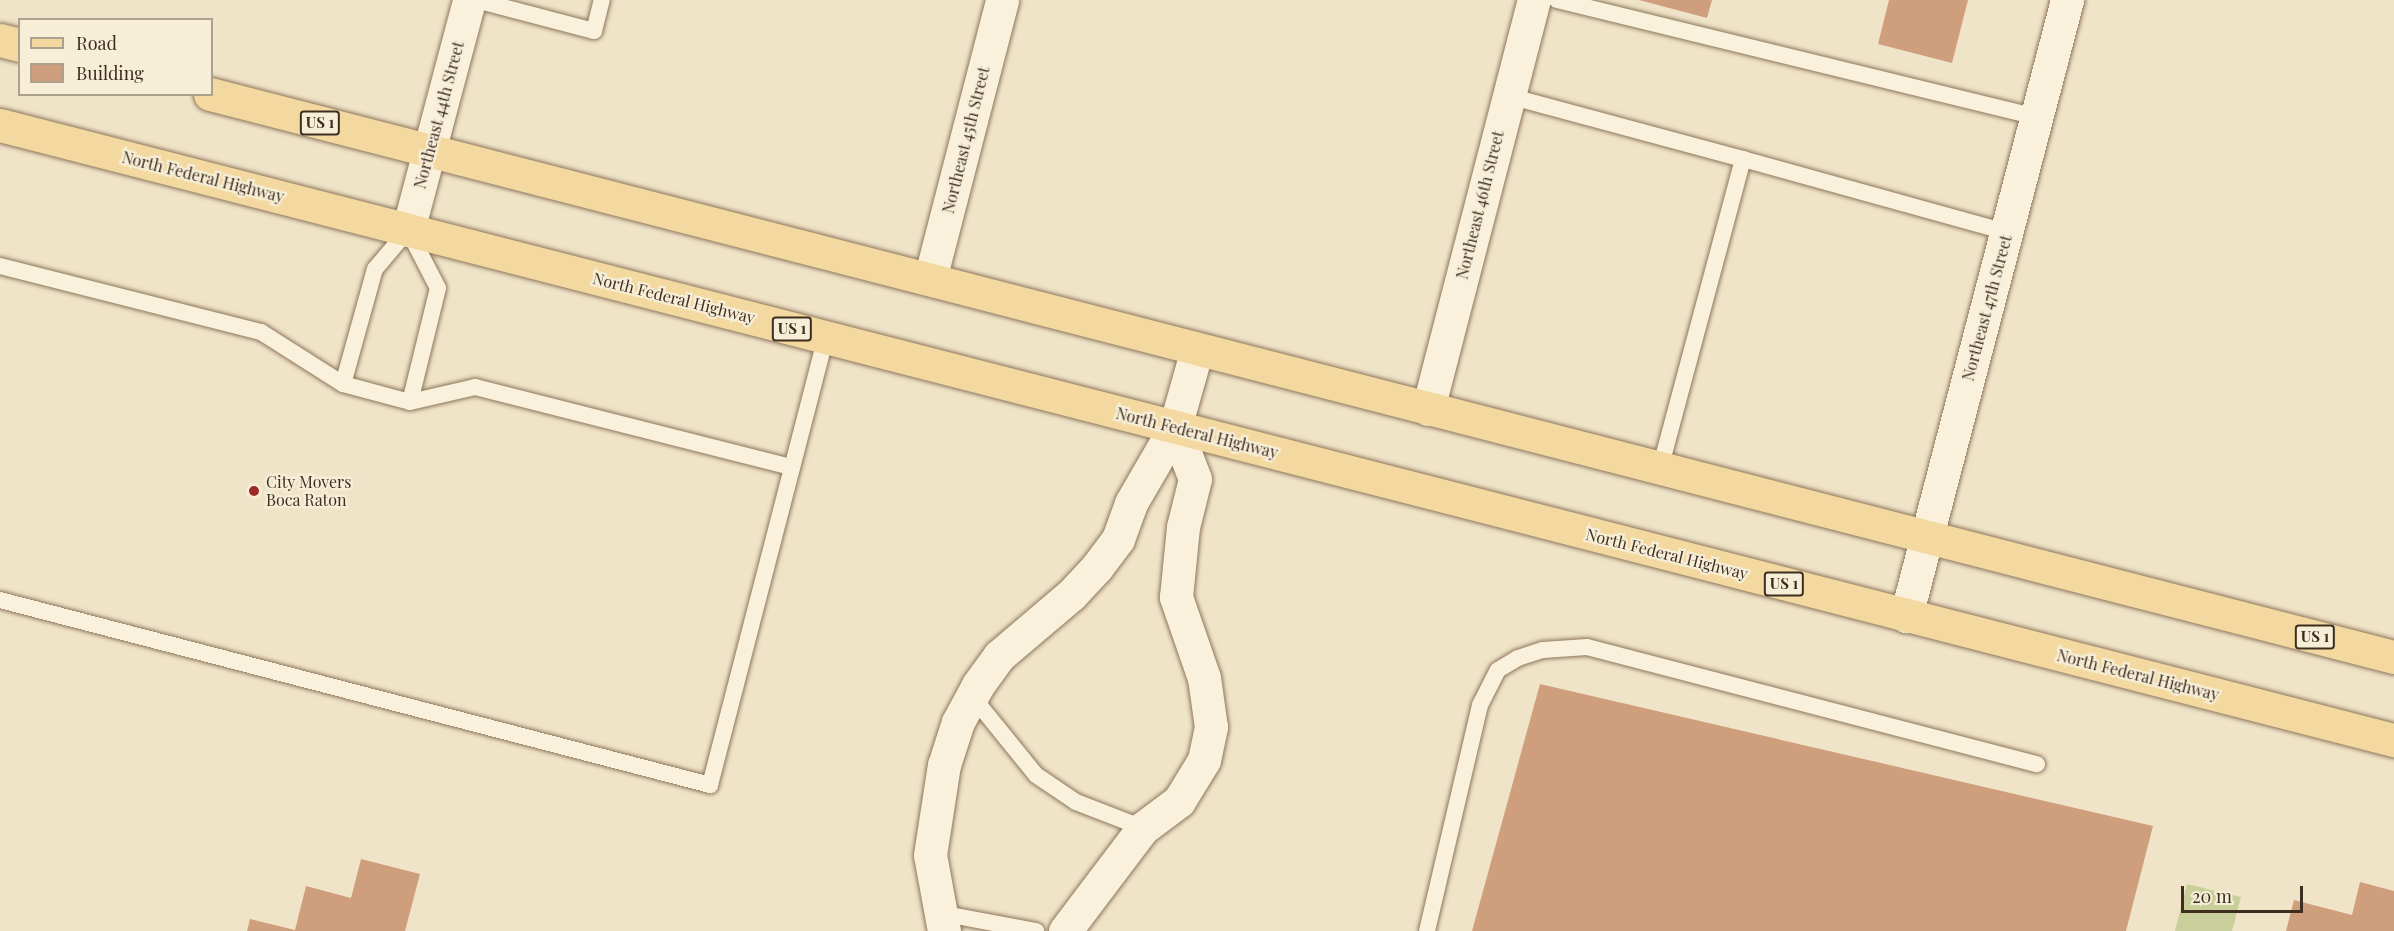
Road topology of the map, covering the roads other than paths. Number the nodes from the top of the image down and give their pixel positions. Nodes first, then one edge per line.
1 (469, 0) edge
2 (476, 0) edge
3 (602, 0) edge
4 (1002, 0) edge
5 (1534, 0) edge
6 (1557, 0) edge
7 (2067, 0) edge
8 (0, 40) edge
9 (18, 44) edge
10 (213, 95) edge
11 (1509, 96) junction
12 (2037, 117) junction
13 (0, 125) edge
14 (430, 151) junction
15 (1743, 159) junction
16 (408, 230) junction
17 (2007, 232) junction
18 (0, 266) edge
19 (930, 279) junction
20 (826, 338) junction
21 (1197, 349) junction
22 (343, 384) junction
23 (410, 402) junction
24 (1428, 409) junction
25 (1175, 427) junction
26 (792, 467) junction
27 (1660, 468) junction
28 (1928, 537) junction
29 (0, 600) edge
30 (1906, 616) junction
31 (2394, 657) edge
32 (972, 696) junction
33 (2394, 740) edge
34 (2037, 764) dead end
35 (1143, 828) junction
36 (942, 922) edge
37 (1036, 931) edge
38 (1065, 931) edge
39 (1427, 931) edge

1 - 14 street, Northeast 44th Street
2 - 3 lane
4 - 19 street, Northeast 45th Street
5 - 11 street, Northeast 46th Street
6 - 12 lane
7 - 12 street, Northeast 47th Street
8 - 9 main road
10 - 14 main road, US 1
11 - 15 lane
11 - 24 street, Northeast 46th Street
12 - 17 street, Northeast 47th Street
13 - 16 main road, North Federal Highway / US 1
14 - 16 street, Northeast 44th Street
14 - 19 main road, US 1
15 - 17 lane
15 - 27 lane
16 - 20 main road, North Federal Highway / US 1
16 - 22 lane
16 - 23 lane
17 - 28 street, Northeast 47th Street
18 - 22 lane
19 - 21 main road, US 1
20 - 25 main road, North Federal Highway / US 1
20 - 26 lane
21 - 24 main road, US 1
21 - 25 street
22 - 23 lane
23 - 26 lane
24 - 27 main road, US 1
25 - 30 main road, North Federal Highway / US 1
25 - 32 street
25 - 35 street
26 - 29 lane
27 - 28 main road, US 1
28 - 30 street, Northeast 47th Street
28 - 31 main road, US 1
30 - 33 main road, North Federal Highway / US 1
32 - 35 lane
32 - 36 street
34 - 39 lane
35 - 38 street
36 - 37 lane

